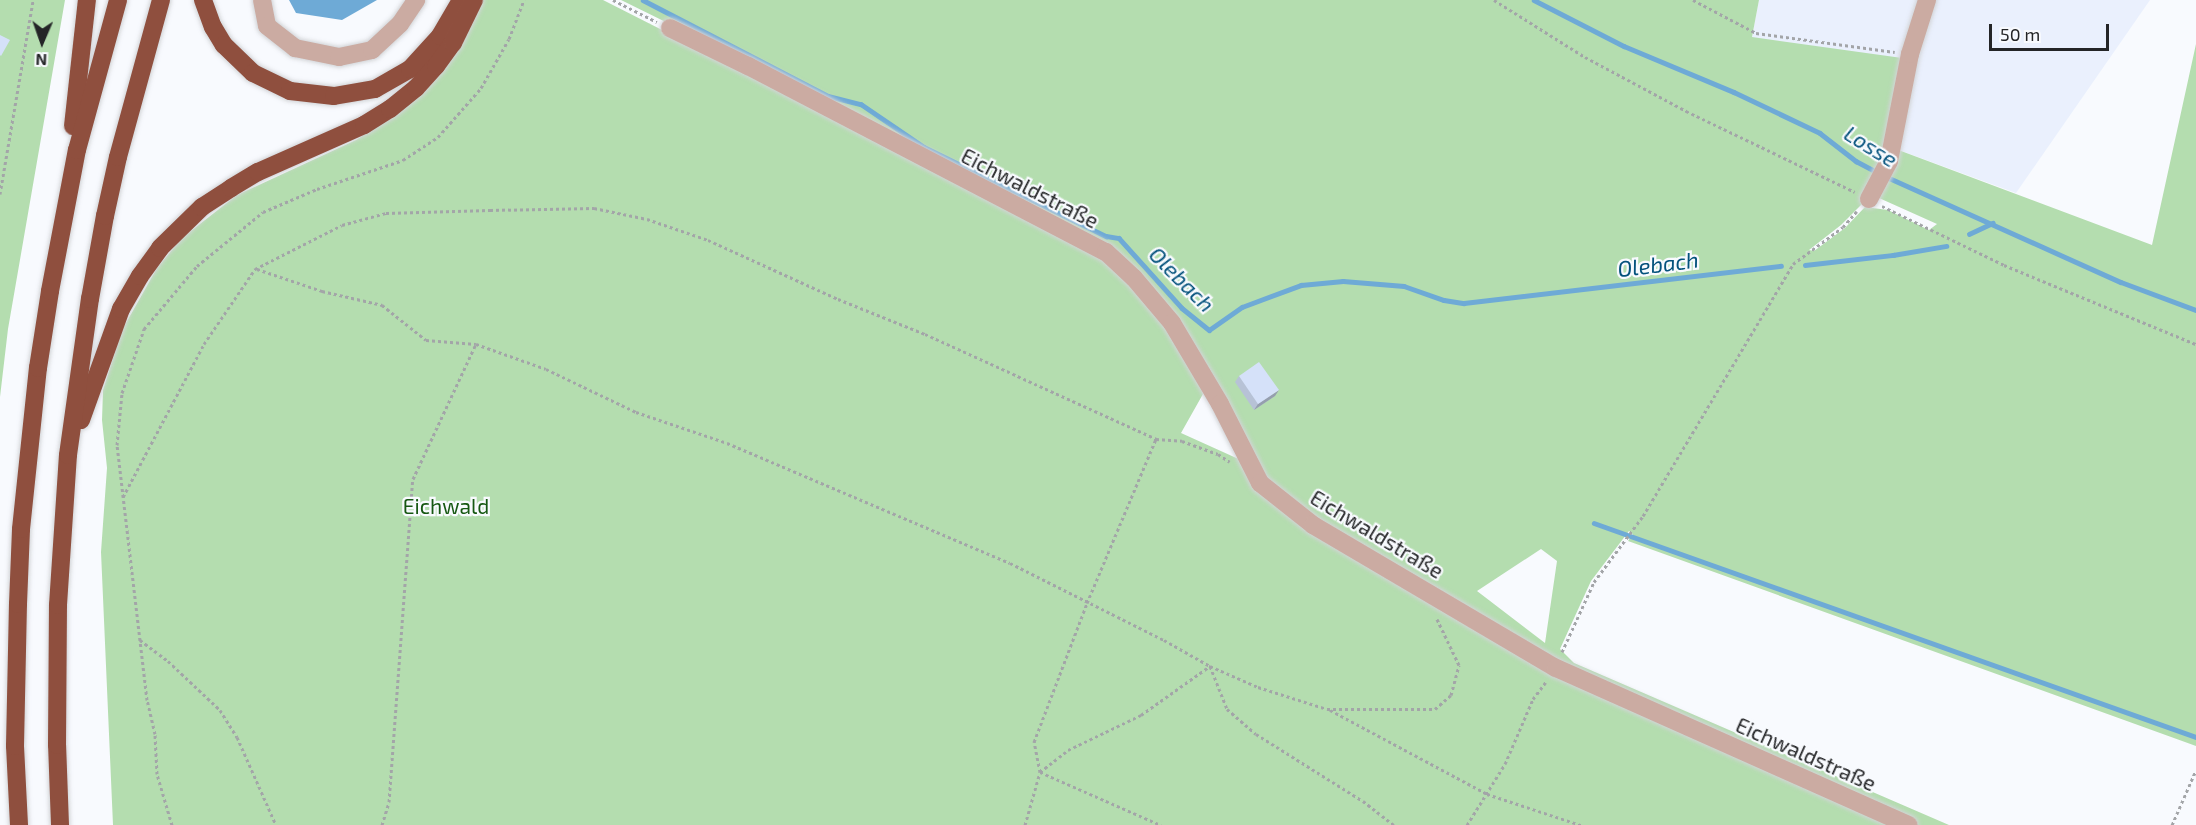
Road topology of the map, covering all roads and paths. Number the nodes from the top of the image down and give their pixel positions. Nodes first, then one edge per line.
1 (33, 0) edge
2 (87, 0) edge
3 (118, 0) edge
4 (162, 0) edge
5 (203, 0) edge
6 (262, 0) edge
7 (416, 0) edge
8 (461, 0) edge
9 (474, 0) edge
10 (524, 0) edge
11 (613, 0) edge
12 (1494, 0) edge
13 (1693, 0) edge
14 (1927, 0) edge
15 (670, 28) joint
16 (1910, 54) junction
17 (0, 194) edge
18 (1869, 199) junction
19 (64, 211) junction
20 (255, 269) junction
21 (476, 344) junction
22 (2196, 344) edge
23 (1156, 439) junction
24 (68, 455) junction
25 (1235, 465) dead end
26 (123, 497) junction
27 (1432, 594) junction
28 (1087, 603) junction
29 (140, 640) junction
30 (1210, 666) junction
31 (1556, 668) junction
32 (1327, 709) junction
33 (2196, 770) edge
34 (1040, 772) junction
35 (1487, 794) junction
36 (19, 825) edge
37 (60, 825) edge
38 (172, 825) edge
39 (276, 825) edge
40 (382, 825) edge
41 (1025, 825) edge
42 (1161, 825) edge
43 (1394, 825) edge
44 (1467, 825) edge
45 (1581, 825) edge
46 (1909, 825) edge
47 (2172, 825) edge

1 - 17 path
2 - 19 highway
3 - 19 highway
4 - 24 highway
5 - 8 highway
6 - 7 street
9 - 24 highway
10 - 26 path
11 - 15 path
12 - 18 path
13 - 16 path
14 - 16 street
15 - 27 street, Eichwaldstraße
16 - 18 street
18 - 22 path
18 - 31 path
19 - 36 highway
20 - 21 path
20 - 23 path
20 - 26 path
21 - 28 path
21 - 40 path
23 - 25 path
23 - 28 path
24 - 37 highway
26 - 29 path
27 - 31 street, Eichwaldstraße
27 - 32 path
28 - 30 path
28 - 34 path
29 - 38 path
29 - 39 path
30 - 32 path
30 - 34 path
30 - 43 path
31 - 35 path
31 - 46 street, Eichwaldstraße
32 - 35 path
33 - 47 path
34 - 41 path
34 - 42 path
35 - 44 path
35 - 45 path

